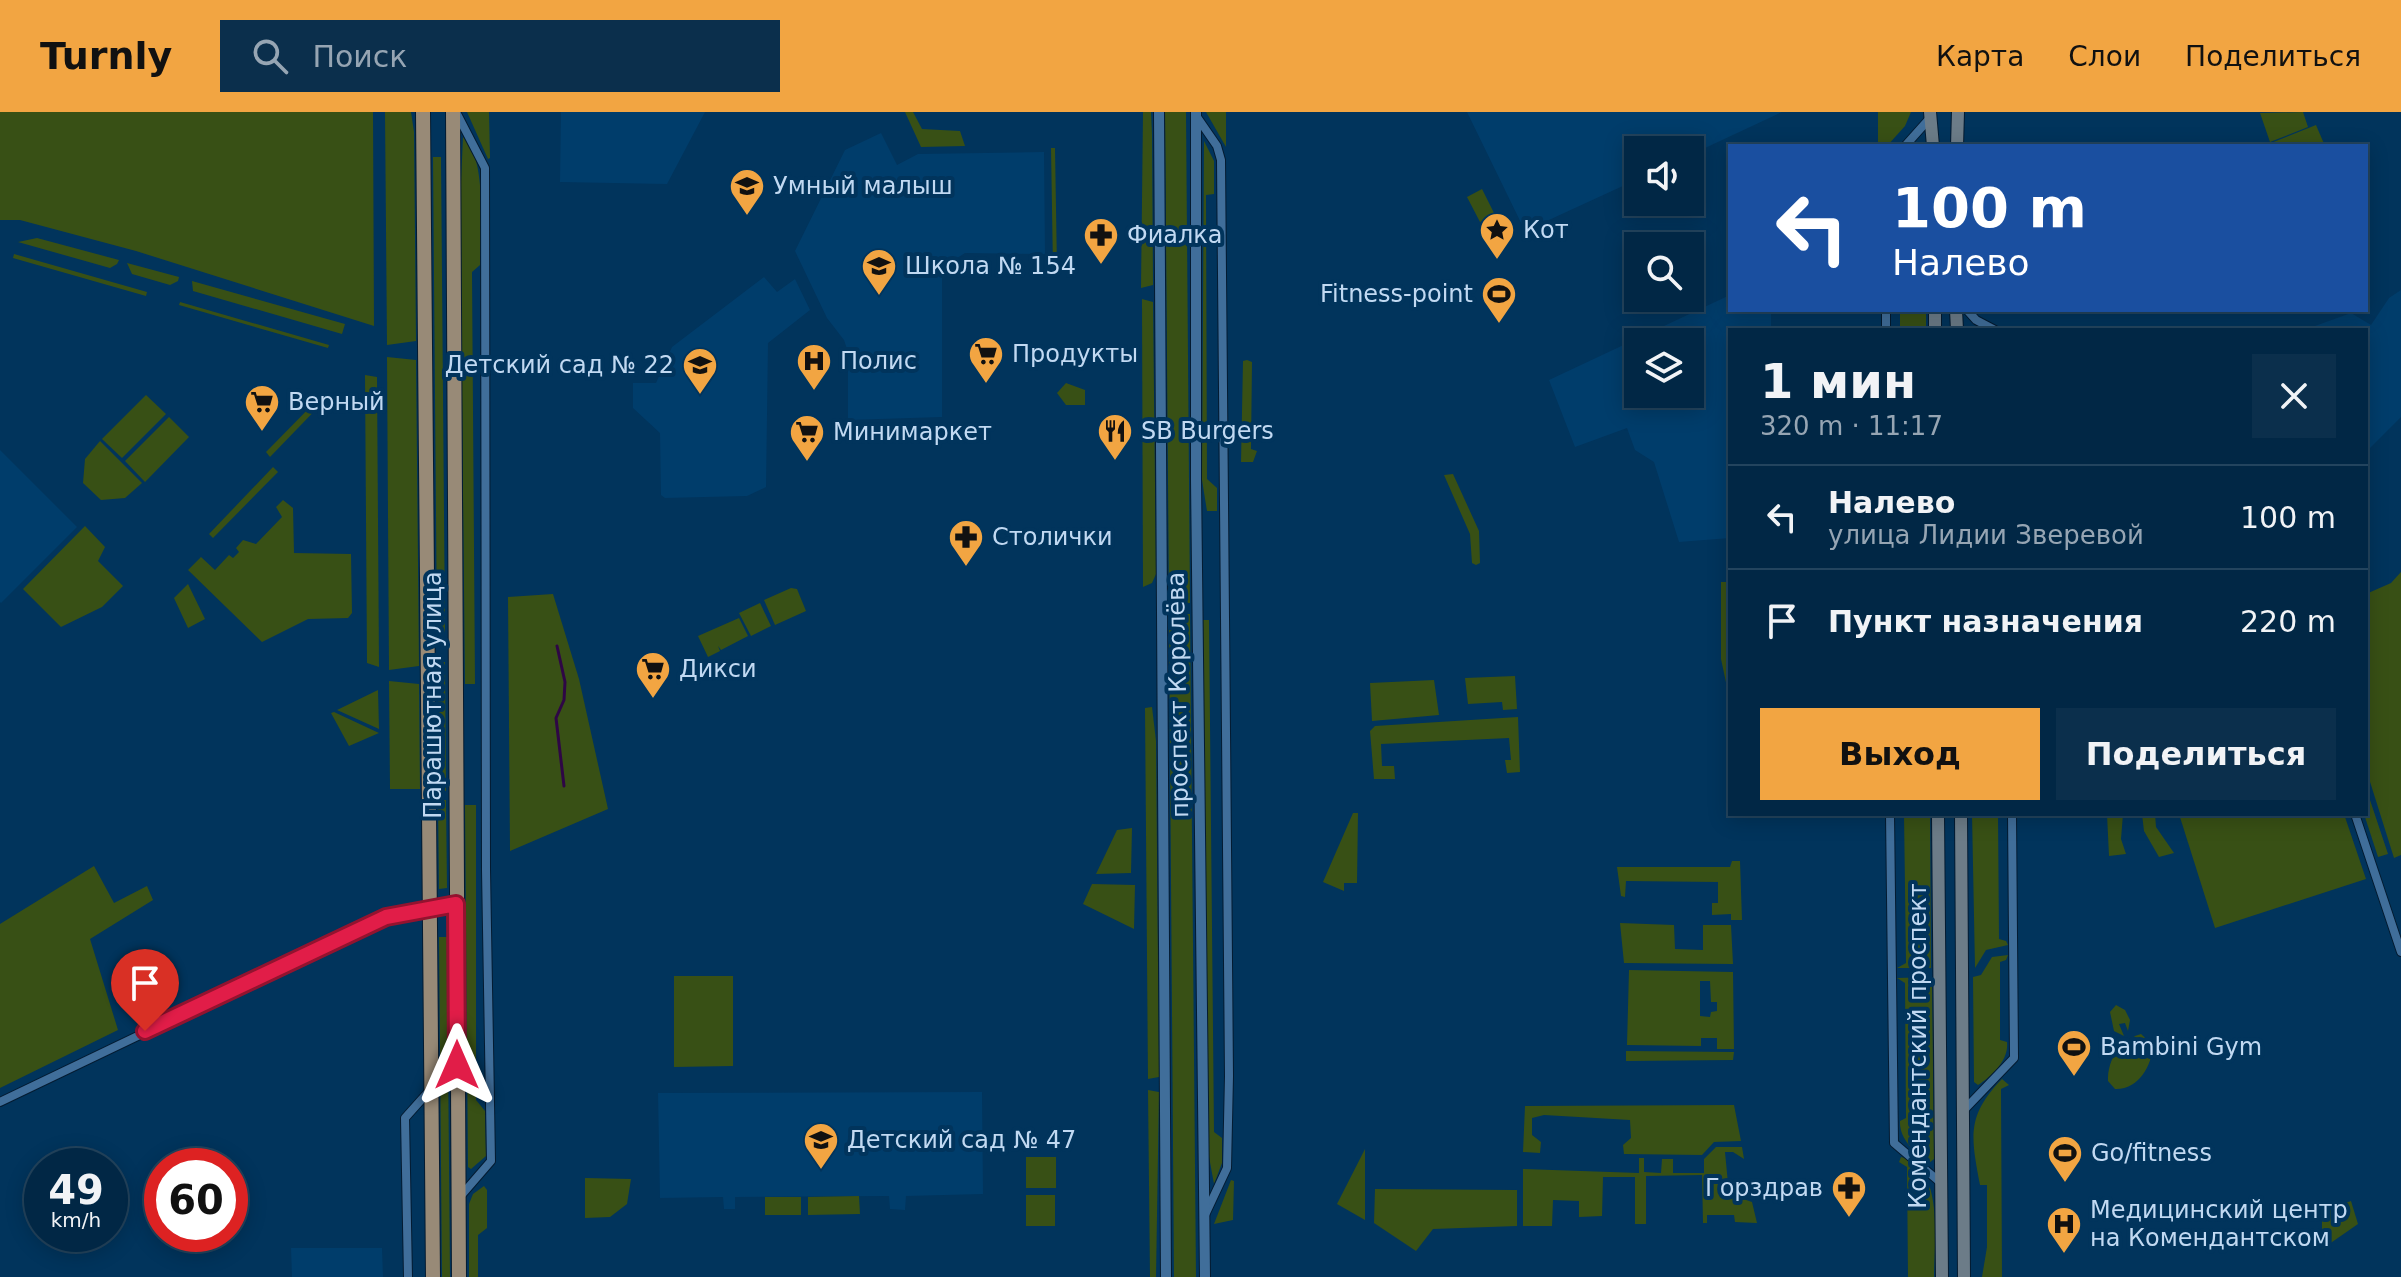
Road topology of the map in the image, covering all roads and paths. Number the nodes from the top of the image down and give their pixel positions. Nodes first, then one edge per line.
1 (423, 112) edge
2 (454, 112) edge
3 (1159, 112) edge
4 (1958, 112) edge
5 (1196, 114) edge
6 (1930, 115) edge
7 (1907, 144) edge
8 (1933, 144) edge
9 (1957, 144) edge
10 (424, 154) junction
11 (451, 154) junction
12 (1969, 312) edge
13 (1976, 320) junction
14 (1961, 328) edge
15 (1991, 328) edge
16 (454, 640) junction
17 (428, 641) junction
18 (1890, 816) edge
19 (1938, 816) edge
20 (1961, 816) edge
21 (2012, 816) edge
22 (2356, 816) edge
23 (456, 904) junction
24 (431, 906) junction
25 (2401, 952) edge
26 (431, 1089) junction
27 (0, 1102) edge
28 (1963, 1110) junction
29 (1942, 1184) junction
30 (458, 1199) junction
31 (1204, 1216) junction
32 (408, 1277) edge
33 (433, 1277) edge
34 (459, 1277) edge
35 (1166, 1277) edge
36 (1205, 1277) edge
37 (1942, 1277) edge
38 (1964, 1277) edge

1 - 10 main road, Парашютная улица
2 - 11 main road, Парашютная улица
2 - 30 street
3 - 35 street, проспект Королёва
4 - 9 main road
5 - 31 street, проспект Королёва
5 - 31 street
6 - 7 street
6 - 8 main road
10 - 11 main road
10 - 17 main road, Парашютная улица
11 - 16 main road, Парашютная улица
12 - 13 street
13 - 14 street
13 - 15 street
16 - 17 main road
16 - 23 main road, Парашютная улица
17 - 24 main road, Парашютная улица
18 - 29 street
19 - 29 main road, Комендантский проспект
20 - 28 main road, Комендантский проспект
21 - 28 street
22 - 25 street
23 - 24 street
23 - 30 main road, Парашютная улица
24 - 26 main road, Парашютная улица
24 - 27 street
26 - 32 street
26 - 33 main road, Парашютная улица
28 - 38 main road, Комендантский проспект
29 - 37 main road, Комендантский проспект
30 - 34 main road, Парашютная улица
31 - 36 street, проспект Королёва

